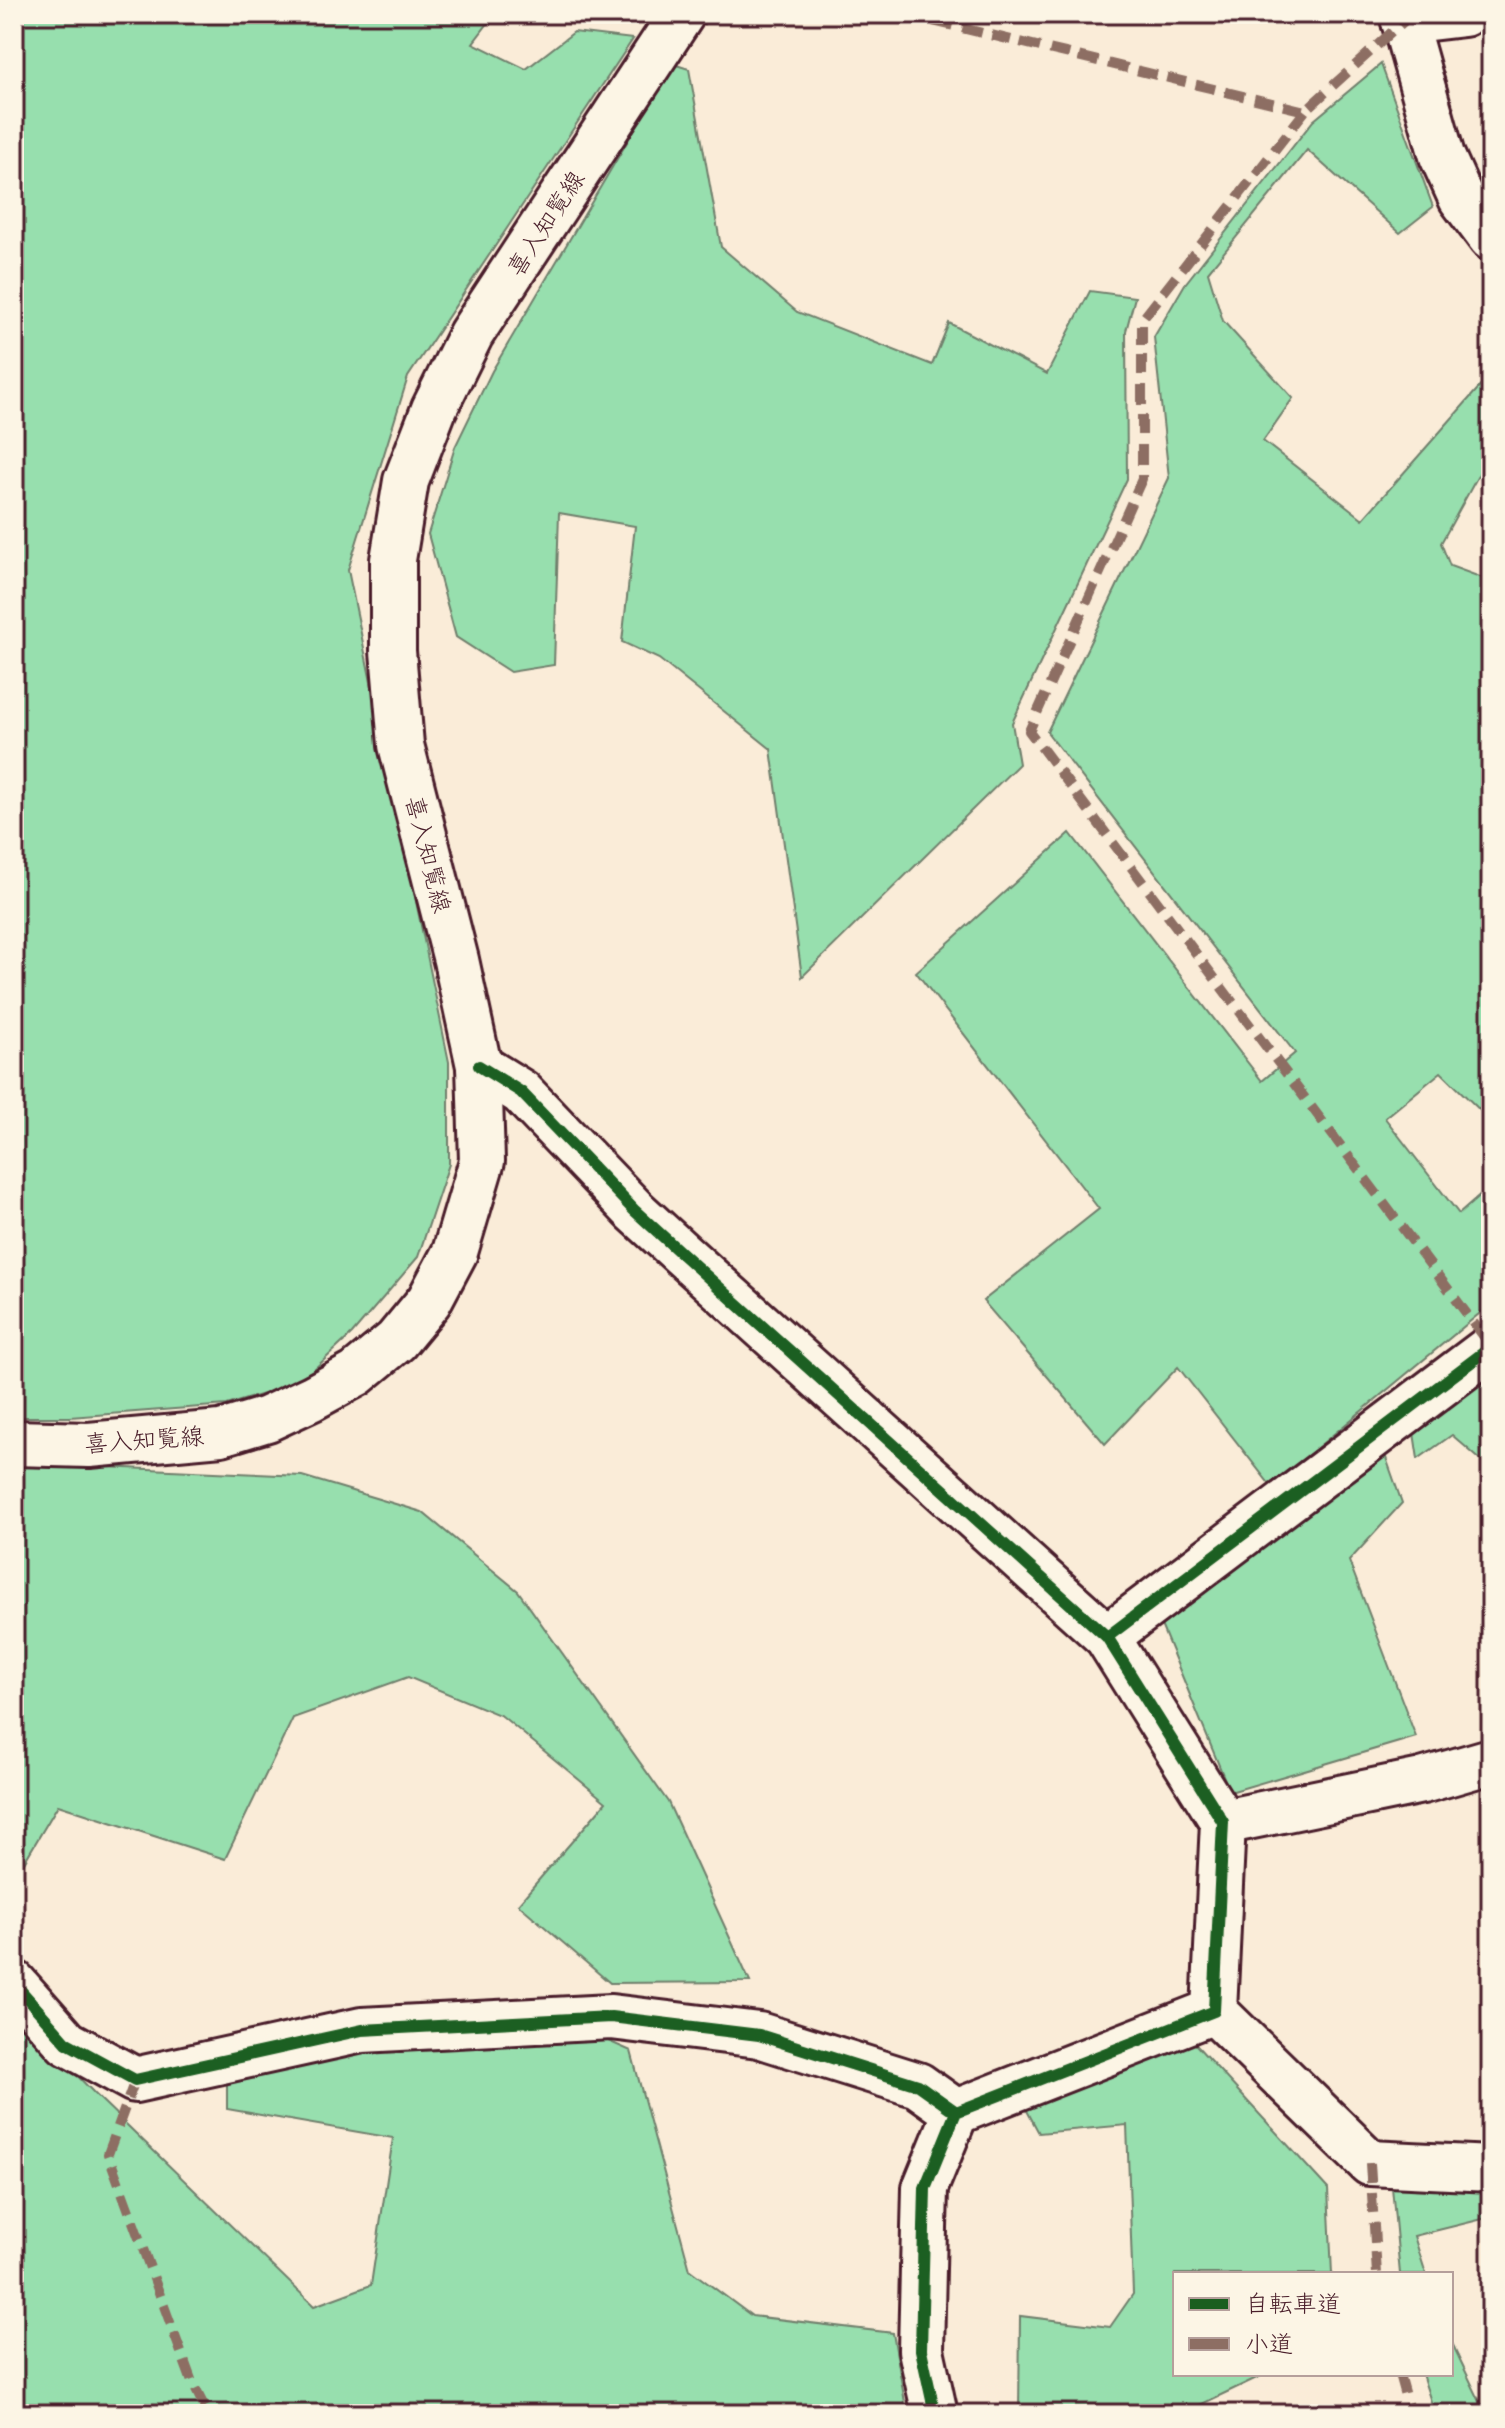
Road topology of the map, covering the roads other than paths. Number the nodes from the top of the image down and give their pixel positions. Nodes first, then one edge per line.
1 (682, 14) edge
2 (1464, 14) edge
3 (1405, 18) edge
4 (1491, 238) edge
5 (479, 1066) junction
6 (1491, 1347) edge
7 (14, 1443) edge
8 (1107, 1637) junction
9 (1491, 1761) edge
10 (1223, 1822) junction
11 (14, 1983) edge
12 (1214, 2011) junction
13 (956, 2112) junction
14 (1491, 2169) edge
15 (935, 2414) edge

1 - 5 street, 喜入知覧線
2 - 3 street
3 - 4 street
5 - 7 street, 喜入知覧線
5 - 8 street
6 - 8 street
8 - 10 street
9 - 10 street
10 - 12 street
11 - 13 street
12 - 13 street
12 - 14 street
13 - 15 street

